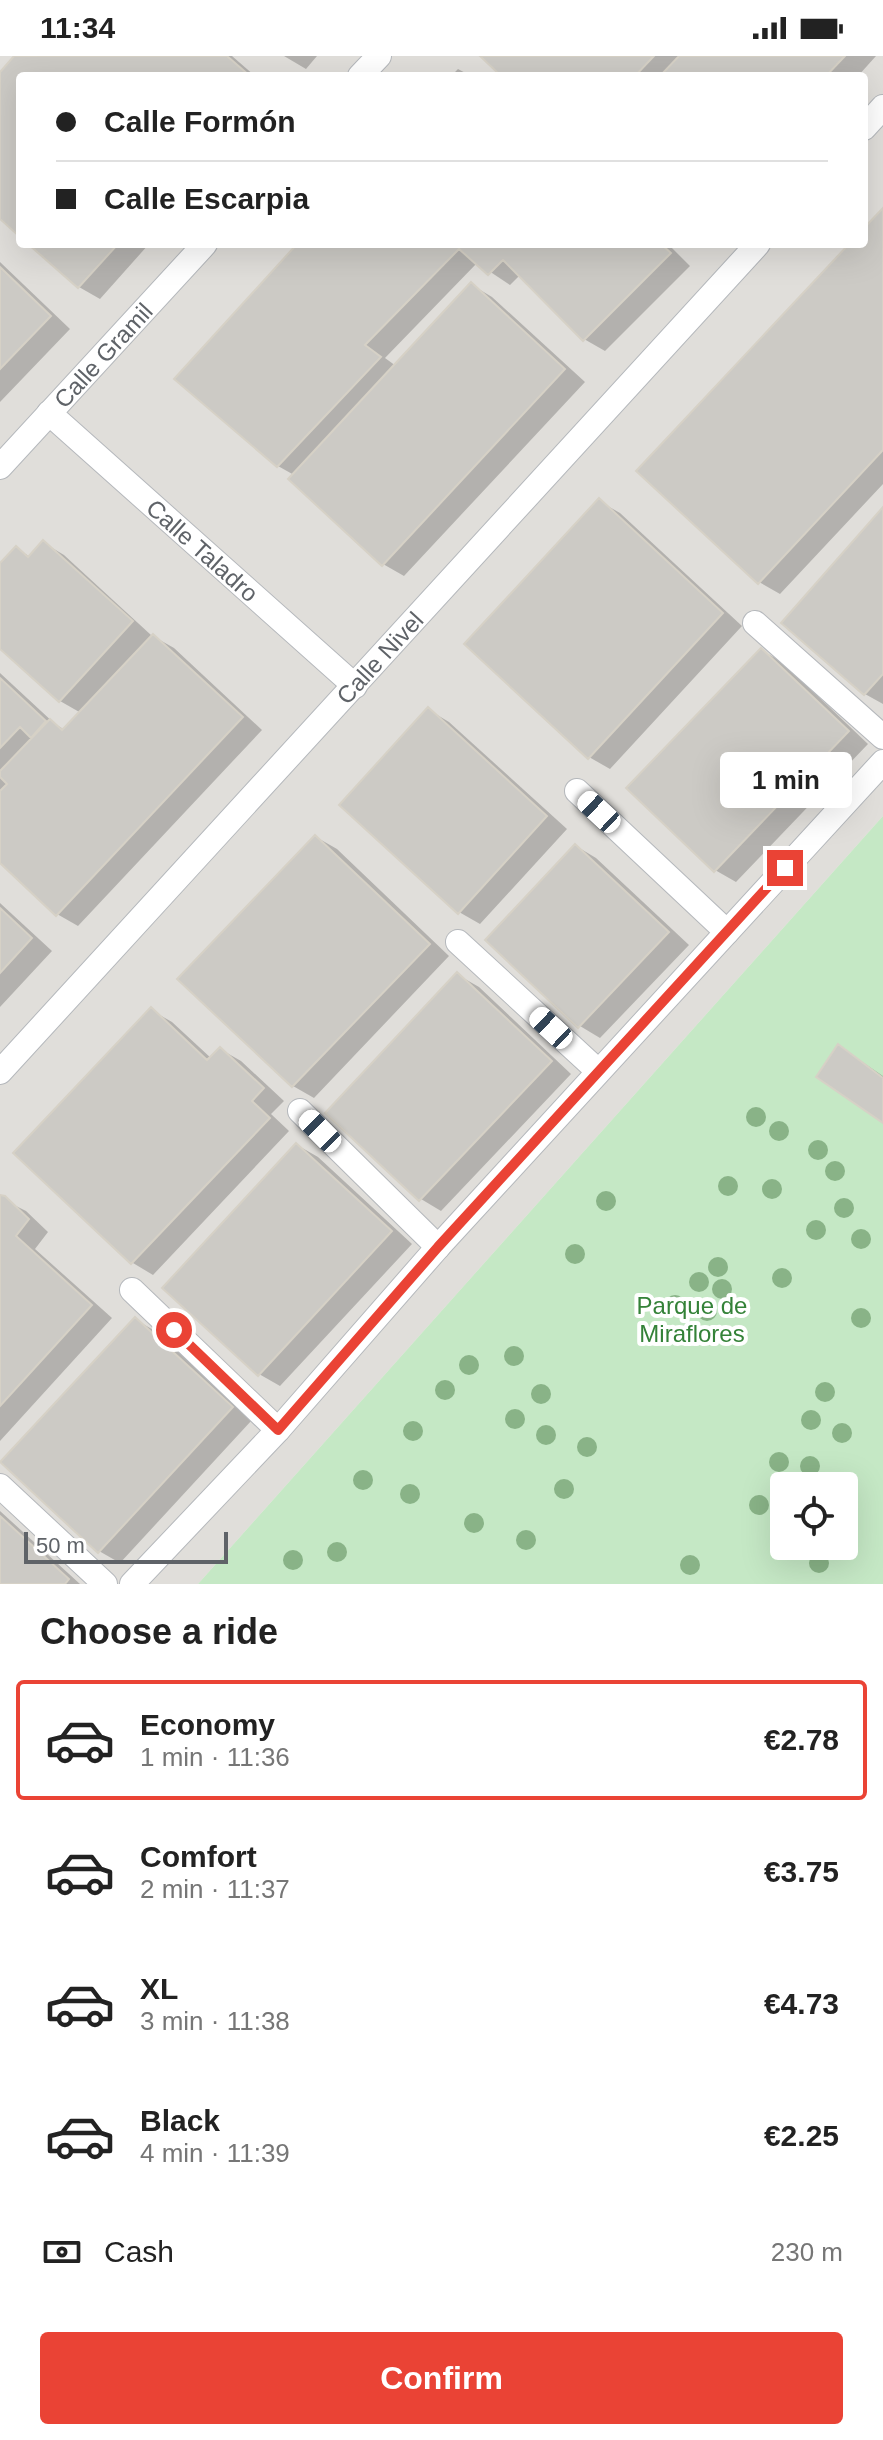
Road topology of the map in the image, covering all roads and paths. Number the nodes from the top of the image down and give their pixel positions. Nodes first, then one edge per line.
1 (379, 56) edge
2 (364, 72) edge
3 (883, 107) edge
4 (868, 124) edge
5 (201, 248) edge
6 (754, 248) edge
7 (49, 413) junction
8 (0, 467) edge
9 (755, 623) dead end
10 (355, 686) junction
11 (883, 737) edge
12 (883, 762) edge
13 (577, 791) dead end
14 (727, 932) junction
15 (458, 942) dead end
16 (598, 1071) junction
17 (0, 1072) edge
18 (300, 1111) dead end
19 (438, 1247) junction
20 (132, 1290) dead end
21 (278, 1430) junction
22 (0, 1486) edge
23 (105, 1584) edge
24 (132, 1584) edge

1 - 2 street
3 - 4 street
5 - 7 street, Calle Gramil
6 - 10 street, Calle Nivel
7 - 8 street, Calle Gramil
7 - 10 street, Calle Taladro
9 - 11 street
10 - 17 street, Calle Nivel
12 - 14 street
13 - 14 street
14 - 16 street
15 - 16 street
16 - 19 street
18 - 19 street
19 - 21 street
20 - 21 street
21 - 24 street
22 - 23 street

